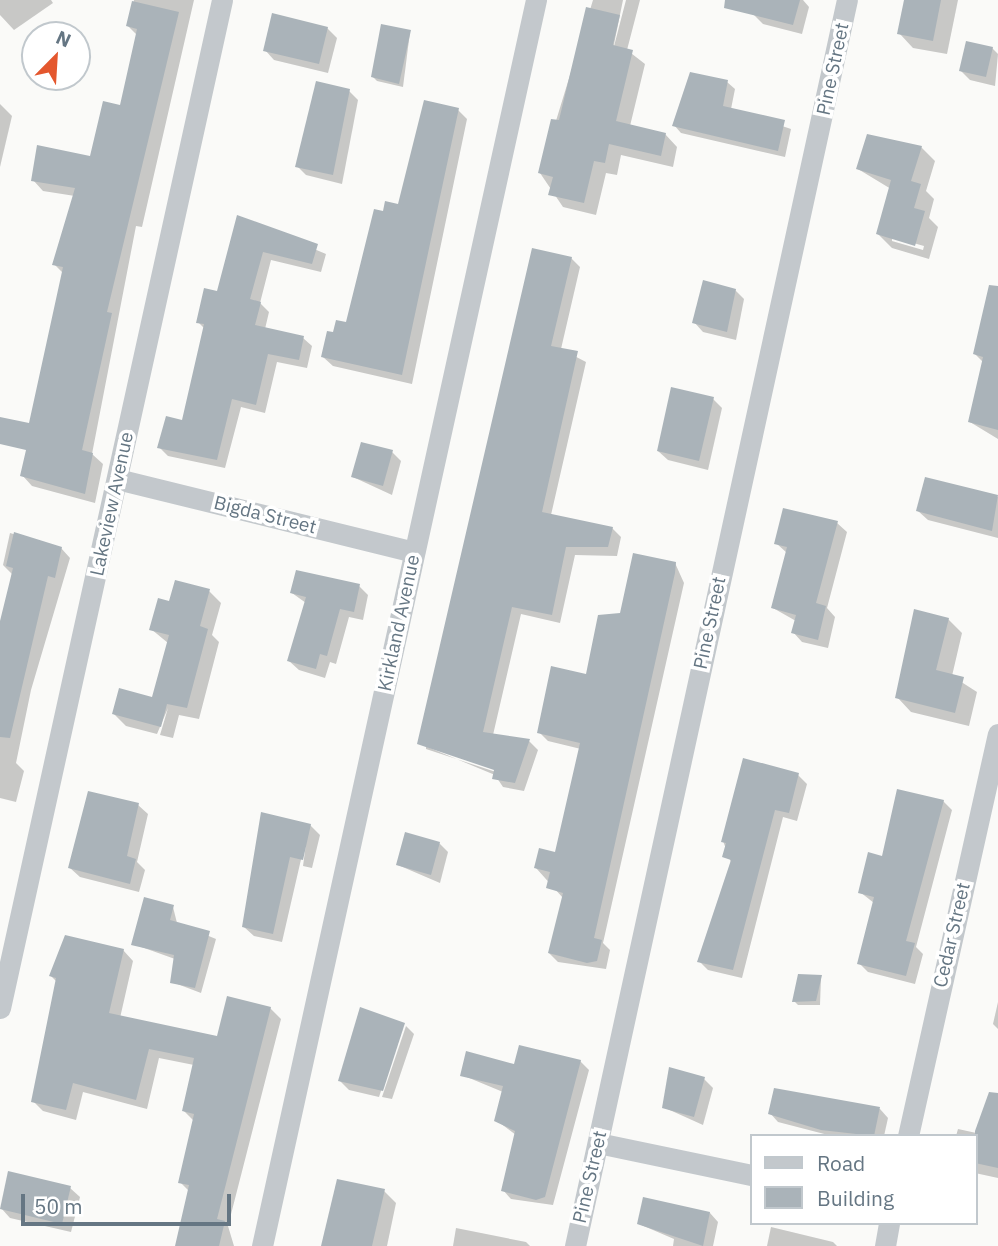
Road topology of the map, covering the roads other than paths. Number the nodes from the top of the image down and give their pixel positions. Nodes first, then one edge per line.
1 (222, 0) edge
2 (536, 0) edge
3 (847, 0) edge
4 (117, 479) junction
5 (414, 552) junction
6 (998, 734) edge
7 (0, 1008) edge
8 (908, 1134) edge
9 (598, 1143) junction
10 (750, 1175) edge
11 (889, 1225) edge
12 (262, 1246) edge
13 (575, 1246) edge
14 (885, 1246) edge

1 - 4 street, Lakeview Avenue
2 - 5 street, Kirkland Avenue
3 - 9 street, Pine Street
4 - 5 street, Bigda Street
4 - 7 street, Lakeview Avenue
5 - 12 street, Kirkland Avenue
6 - 8 street, Cedar Street
9 - 10 street
9 - 13 street, Pine Street
11 - 14 street

